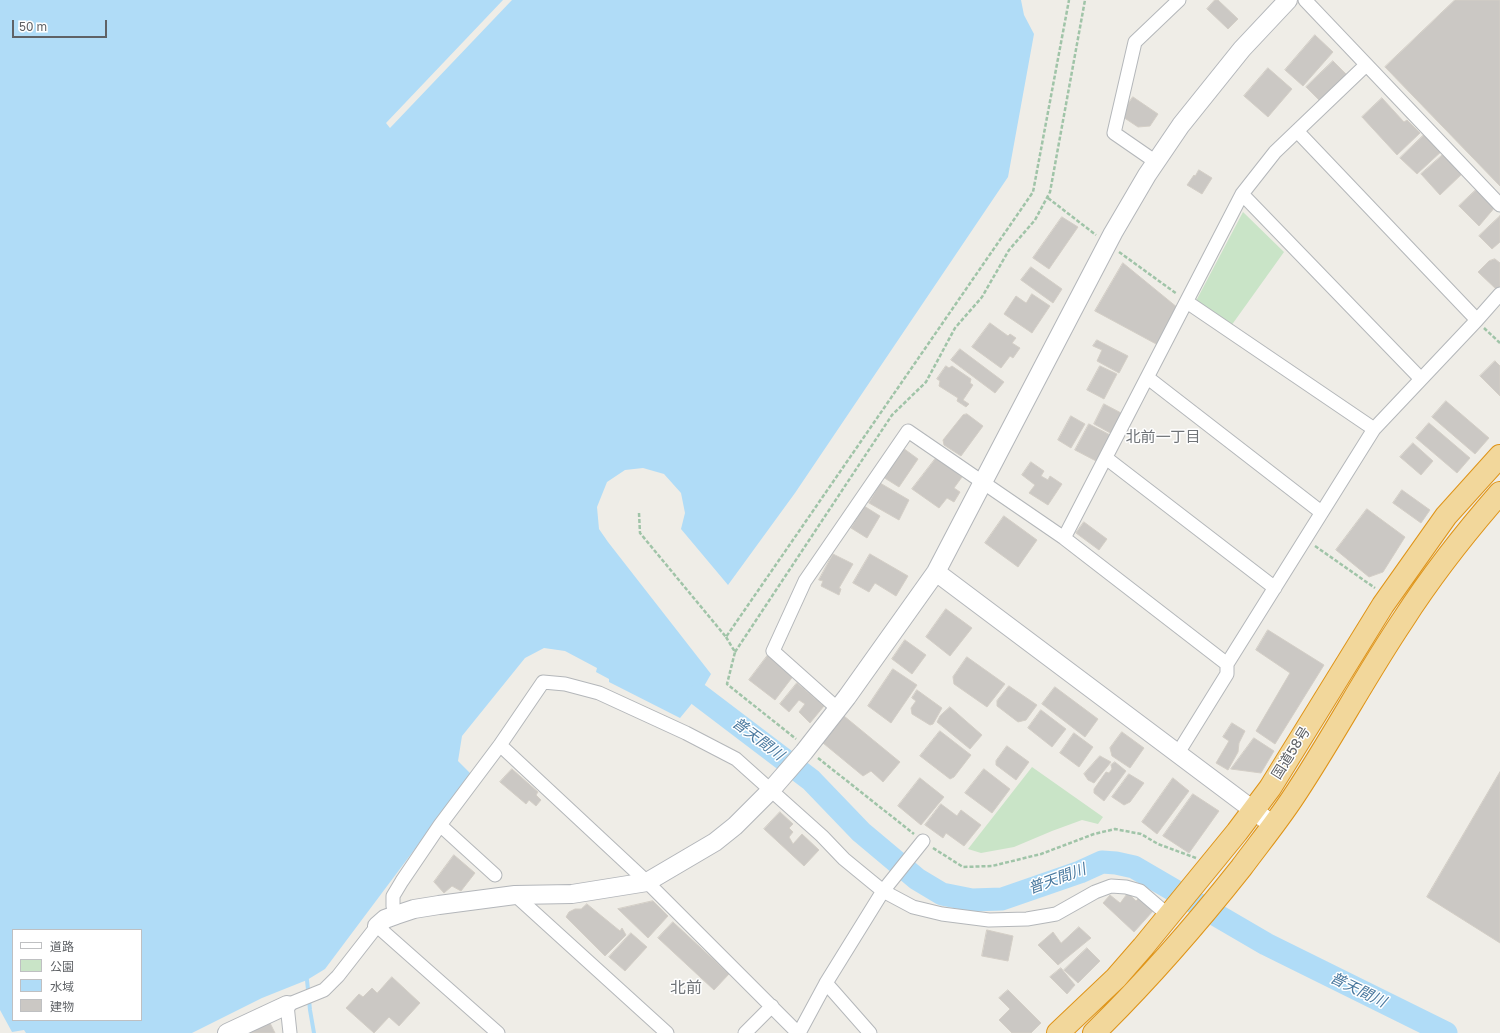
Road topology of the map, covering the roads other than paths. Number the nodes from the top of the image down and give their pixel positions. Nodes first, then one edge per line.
1 (1179, 0) edge
2 (1288, 0) edge
3 (1305, 0) edge
4 (1366, 65) junction
5 (1297, 131) junction
6 (1156, 162) junction
7 (1242, 194) junction
8 (1500, 205) edge
9 (1500, 294) edge
10 (1187, 302) junction
11 (1477, 320) junction
12 (1148, 378) junction
13 (1421, 379) junction
14 (1374, 428) junction
15 (1500, 456) edge
16 (1106, 458) junction
17 (982, 483) junction
18 (1500, 493) edge
19 (1321, 512) junction
20 (1064, 538) junction
21 (936, 572) junction
22 (1275, 588) junction
23 (1226, 664) junction
24 (838, 709) junction
25 (500, 745) junction
26 (1178, 753) junction
27 (773, 787) junction
28 (1254, 810) junction
29 (440, 825) junction
30 (1273, 825) junction
31 (923, 841) road end
32 (495, 875) dead end
33 (647, 882) junction
34 (886, 887) junction
35 (516, 895) junction
36 (1168, 909) junction
37 (396, 915) junction
38 (377, 926) junction
39 (826, 983) junction
40 (291, 1003) junction
41 (772, 1006) junction
42 (227, 1033) edge
43 (290, 1033) edge
44 (498, 1033) edge
45 (667, 1033) edge
46 (745, 1033) edge
47 (798, 1033) edge
48 (870, 1033) edge
49 (1058, 1033) edge
50 (1094, 1033) edge

1 - 6 street
2 - 6 street
3 - 4 street
4 - 5 street
4 - 8 street
5 - 7 street
5 - 11 street
6 - 17 street
7 - 10 street
7 - 13 street
9 - 11 street
10 - 12 street
10 - 14 street
11 - 13 street
12 - 16 street
12 - 19 street
13 - 14 street
14 - 19 street
15 - 28 highway, 国道58号
16 - 20 street
16 - 22 street
17 - 20 street
17 - 21 street
17 - 24 street
18 - 30 highway, 国道58号
19 - 22 street
20 - 23 street
21 - 24 street
21 - 26 street
22 - 23 street
23 - 26 street
24 - 27 street
25 - 27 street
25 - 29 street
25 - 33 street
26 - 28 street
27 - 33 street
27 - 34 street
28 - 30 street
28 - 36 highway, 国道58号
29 - 32 street
29 - 37 street
30 - 50 highway, 国道58号
31 - 34 street
33 - 35 street
33 - 41 street
34 - 36 street
34 - 39 street
35 - 37 street
35 - 45 street
36 - 49 highway, 国道58号
37 - 38 street
38 - 40 street
38 - 44 street
39 - 47 street
39 - 48 street
40 - 42 street
40 - 43 street
41 - 46 street
41 - 47 street

